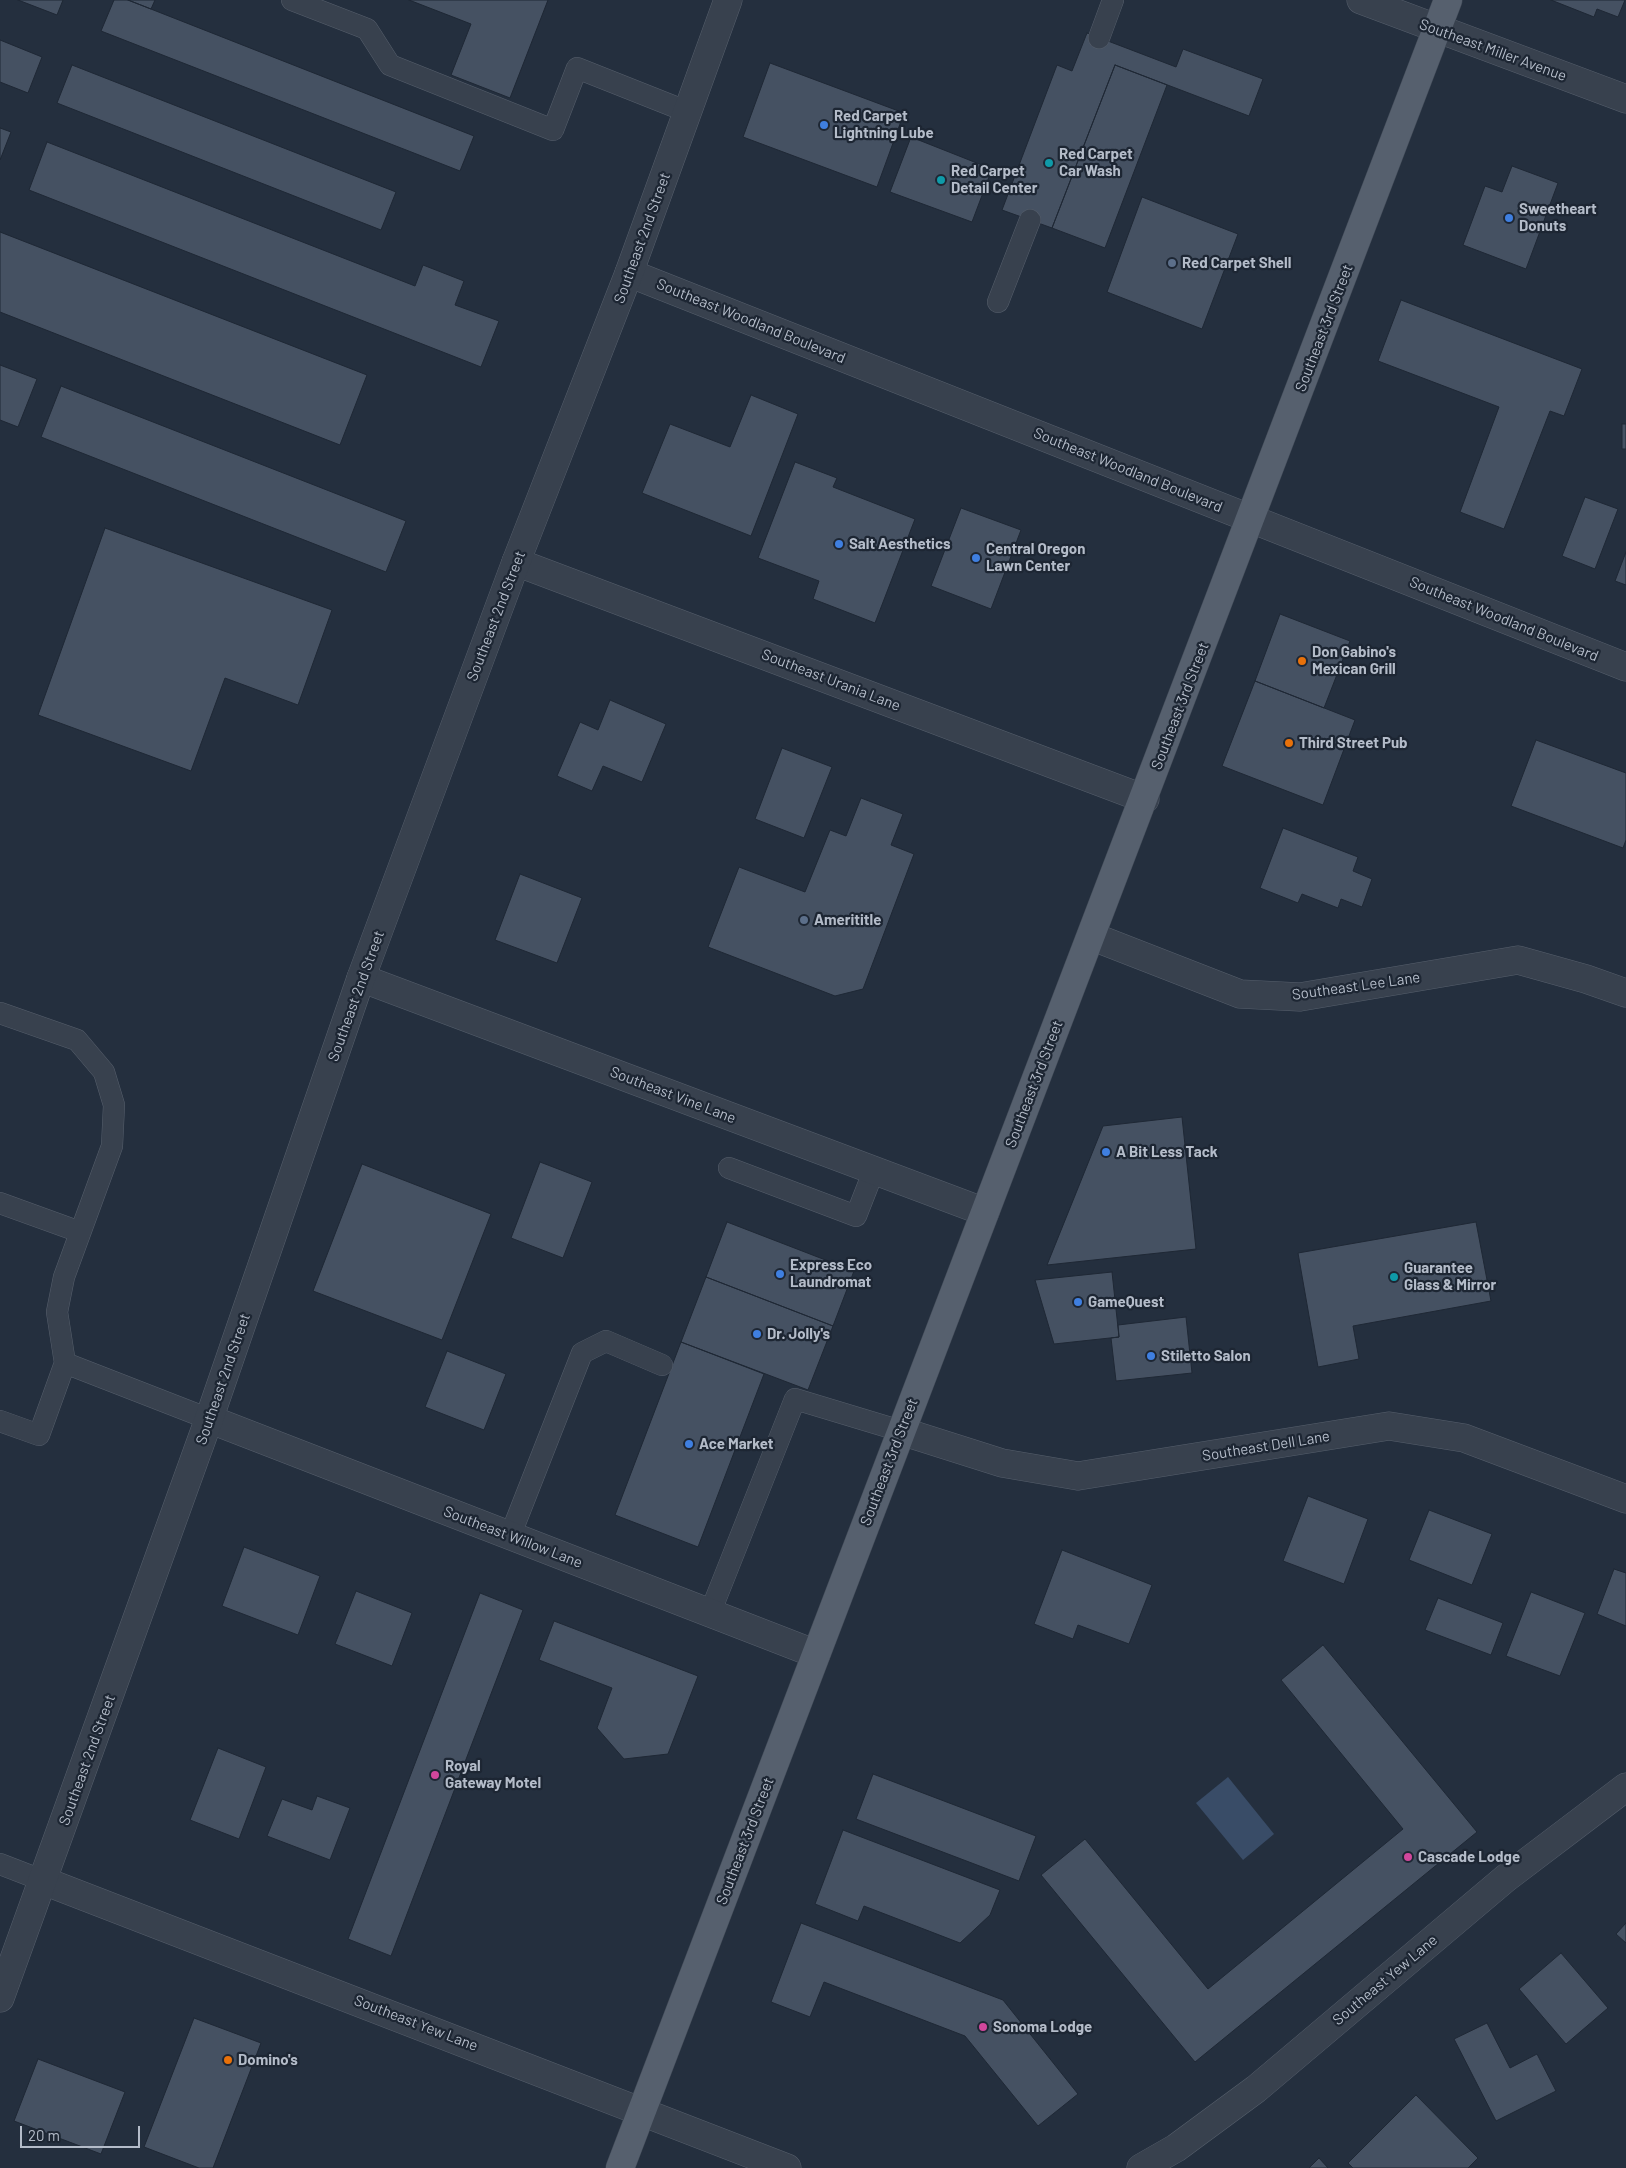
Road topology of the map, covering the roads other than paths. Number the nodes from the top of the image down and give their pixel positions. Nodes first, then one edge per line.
1 (292, 0) edge
2 (728, 0) edge
3 (1113, 0) edge
4 (1361, 0) edge
5 (1448, 0) edge
6 (1437, 29) junction
7 (1099, 38) dead end
8 (1626, 99) edge
9 (688, 112) junction
10 (1030, 220) dead end
11 (629, 273) junction
12 (998, 302) dead end
13 (1251, 519) junction
14 (516, 562) junction
15 (1626, 667) edge
16 (1144, 798) junction
17 (1091, 936) junction
18 (361, 978) junction
19 (1626, 993) edge
20 (0, 1013) edge
21 (729, 1168) dead end
22 (874, 1170) junction
23 (0, 1203) edge
24 (985, 1212) junction
25 (80, 1232) junction
26 (65, 1363) junction
27 (662, 1365) dead end
28 (210, 1419) junction
29 (0, 1422) edge
30 (901, 1431) junction
31 (1626, 1499) edge
32 (510, 1536) junction
33 (710, 1613) junction
34 (816, 1654) junction
35 (1626, 1787) edge
36 (0, 1864) edge
37 (44, 1881) junction
38 (0, 1998) edge
39 (642, 2110) junction
40 (620, 2168) edge
41 (787, 2168) edge
42 (1142, 2168) edge

1 - 9 lane
2 - 9 street, Southeast 2nd Street
3 - 7 lane
4 - 6 street, Southeast Miller Avenue
5 - 6 main road, Southeast 3rd Street
6 - 8 street, Southeast Miller Avenue
6 - 13 main road, Southeast 3rd Street
9 - 11 street, Southeast 2nd Street
10 - 12 lane
11 - 13 street, Southeast Woodland Boulevard
11 - 14 street, Southeast 2nd Street
13 - 15 street, Southeast Woodland Boulevard
13 - 16 main road, Southeast 3rd Street
14 - 16 street, Southeast Urania Lane
14 - 18 street, Southeast 2nd Street
16 - 17 main road, Southeast 3rd Street
17 - 19 street, Southeast Lee Lane
17 - 24 main road, Southeast 3rd Street
18 - 22 street, Southeast Vine Lane
18 - 28 street, Southeast 2nd Street
20 - 25 lane
21 - 22 lane
22 - 24 street, Southeast Vine Lane
23 - 25 lane
24 - 30 main road, Southeast 3rd Street
25 - 26 lane
26 - 28 lane
26 - 29 lane
27 - 32 lane
28 - 32 street, Southeast Willow Lane
28 - 37 street, Southeast 2nd Street
30 - 31 street, Southeast Dell Lane
30 - 33 lane
30 - 34 main road, Southeast 3rd Street
32 - 33 street, Southeast Willow Lane
33 - 34 street, Southeast Willow Lane
34 - 39 main road, Southeast 3rd Street
35 - 42 street, Southeast Yew Lane
36 - 37 lane
37 - 38 street, Southeast 2nd Street
37 - 39 street, Southeast Yew Lane
39 - 40 main road, Southeast 3rd Street
39 - 41 street, Southeast Yew Lane

